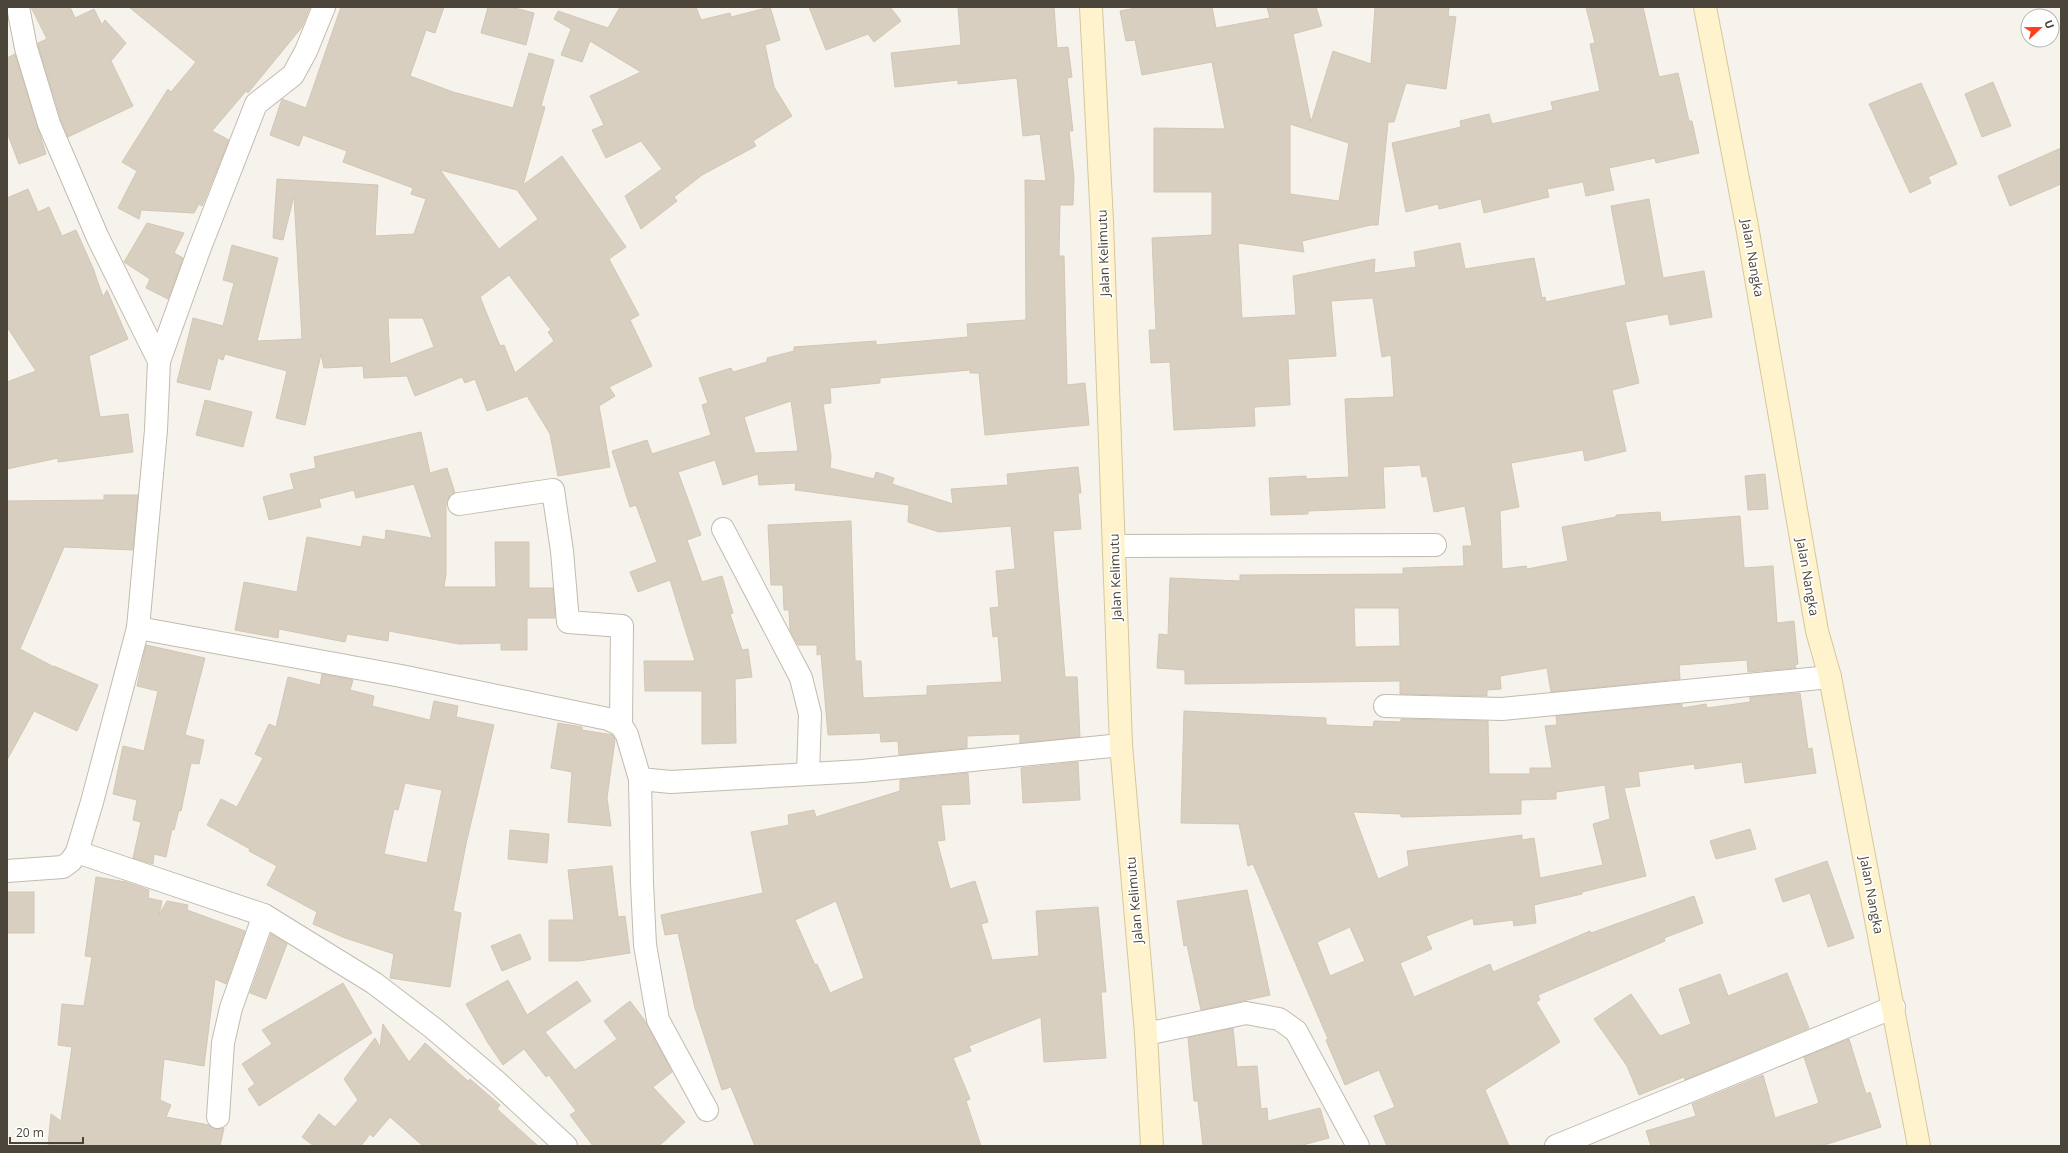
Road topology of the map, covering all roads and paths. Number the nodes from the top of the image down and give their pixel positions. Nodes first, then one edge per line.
1 (18, 7) edge
2 (324, 7) edge
3 (1091, 7) edge
4 (1705, 7) edge
5 (159, 361) junction
6 (458, 504) dead end
7 (723, 529) dead end
8 (1114, 546) junction
9 (1435, 546) dead end
10 (138, 628) junction
11 (1830, 677) junction
12 (1385, 706) dead end
13 (621, 725) junction
14 (1121, 745) junction
15 (808, 774) junction
16 (640, 779) junction
17 (77, 852) junction
18 (7, 871) edge
19 (264, 915) junction
20 (1894, 1007) junction
21 (1146, 1034) junction
22 (706, 1110) dead end
23 (218, 1116) dead end
24 (566, 1146) edge
25 (1152, 1146) edge
26 (1358, 1146) edge
27 (1556, 1146) edge
28 (1919, 1146) edge

1 - 5 street
2 - 5 street
3 - 8 street, Jalan Kelimutu
4 - 11 street, Jalan Nangka
5 - 10 street
6 - 13 street
7 - 15 street
8 - 9 street
8 - 14 street, Jalan Kelimutu
10 - 13 street
10 - 17 street
11 - 12 street
11 - 20 street, Jalan Nangka
13 - 16 street
14 - 15 street
14 - 21 street, Jalan Kelimutu
15 - 16 street
16 - 22 street
17 - 18 street
17 - 19 street
19 - 23 street
19 - 24 street
20 - 27 street
20 - 28 street, Jalan Nangka
21 - 25 street, Jalan Kelimutu
21 - 26 street

